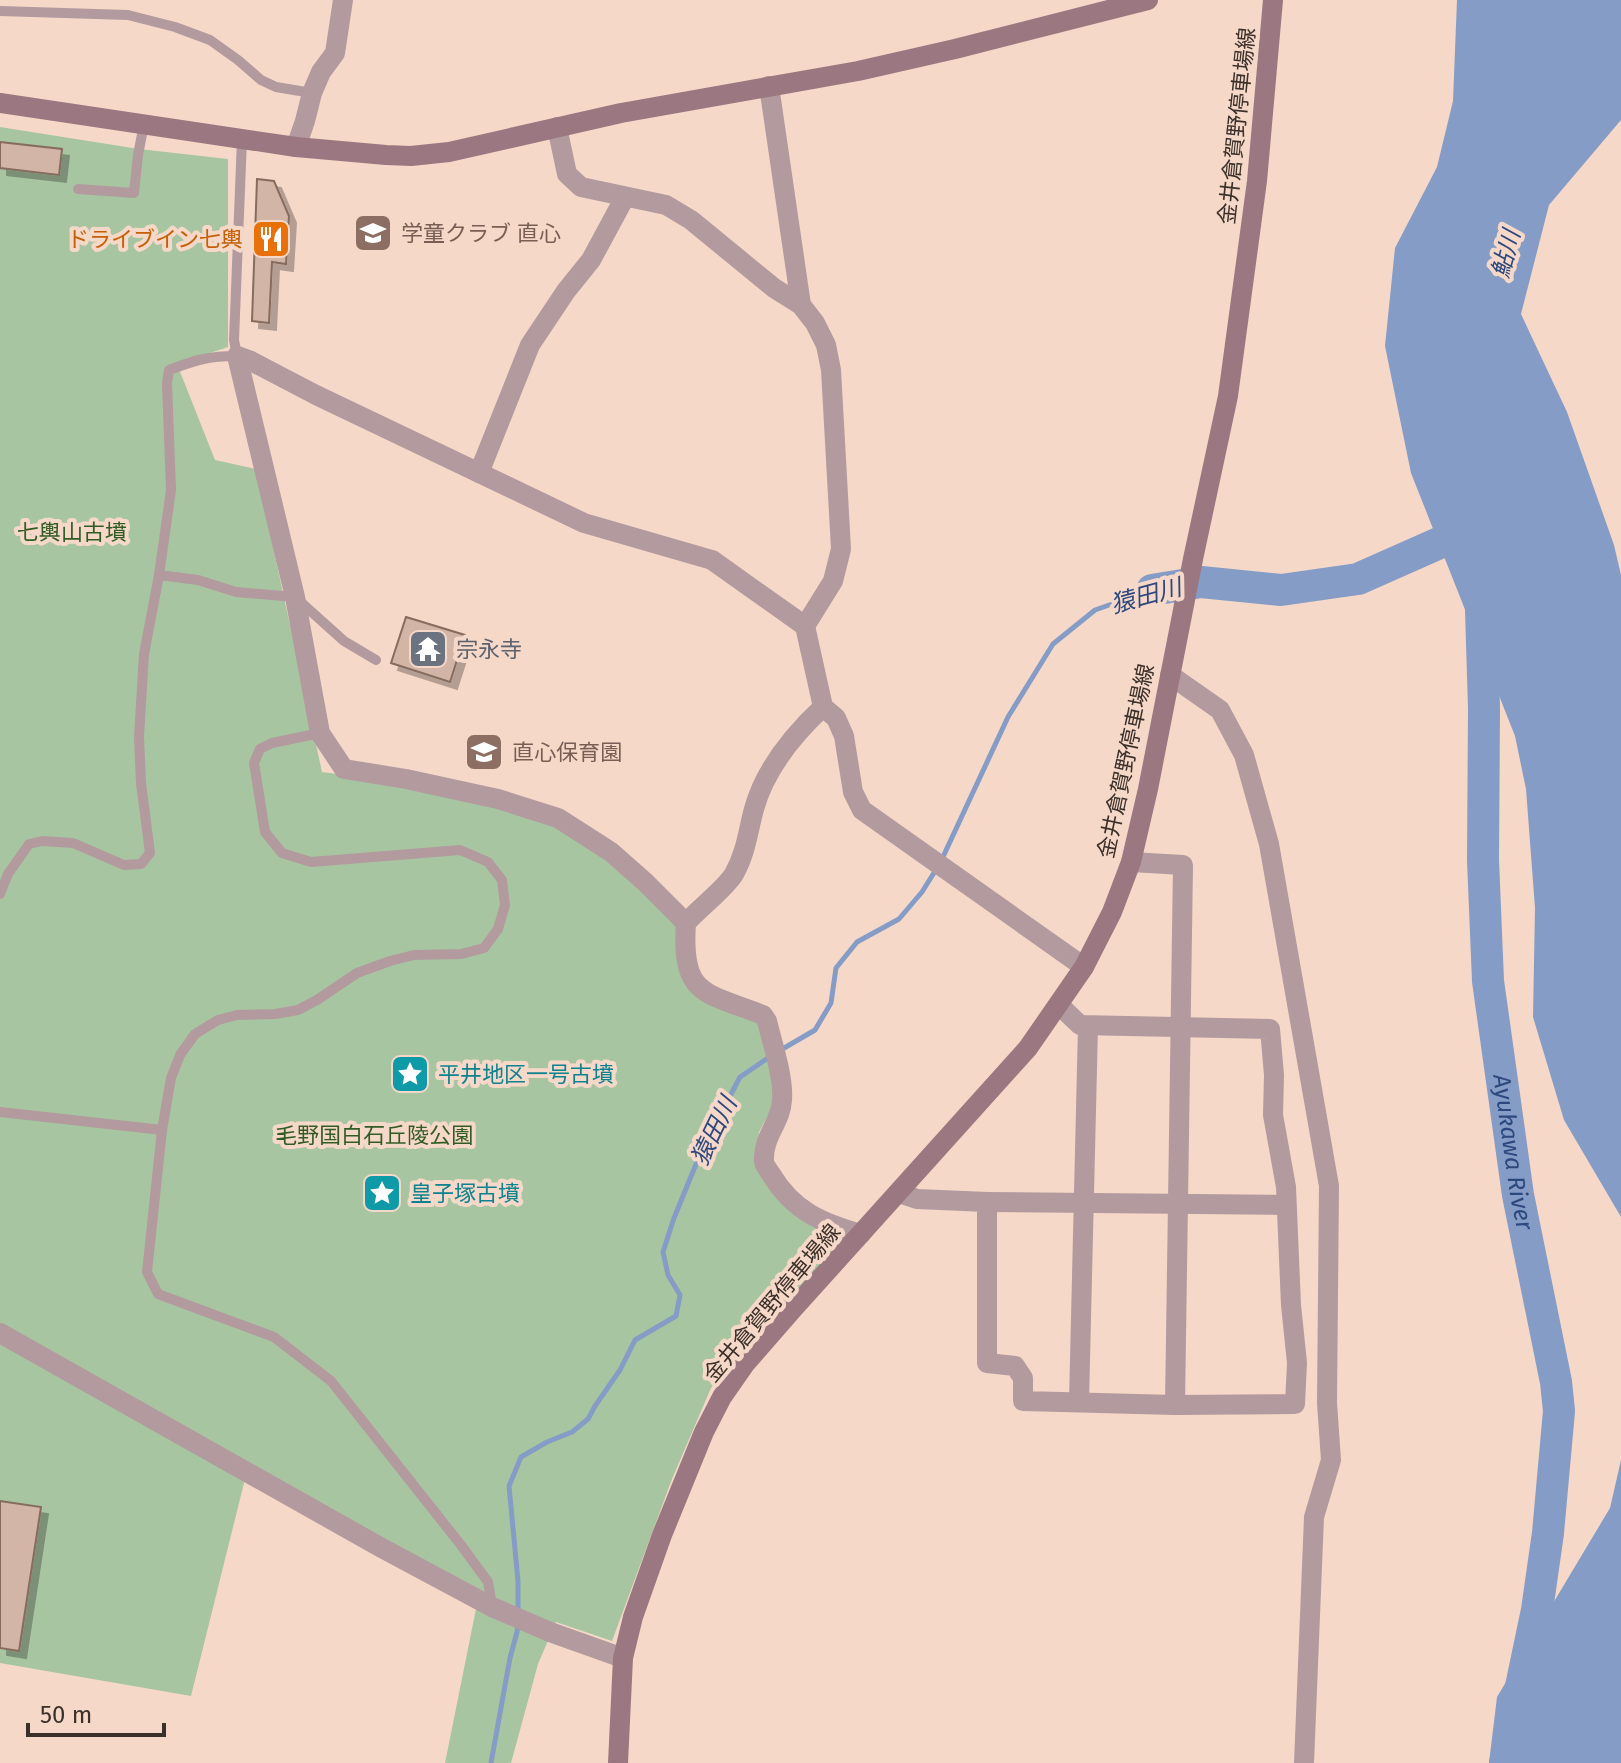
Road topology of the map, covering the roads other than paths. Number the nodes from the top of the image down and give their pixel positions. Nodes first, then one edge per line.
1 (343, 0) edge
2 (1148, 0) edge
3 (1273, 0) edge
4 (0, 11) edge
5 (769, 86) junction
6 (312, 93) junction
7 (0, 103) edge
8 (144, 124) junction
9 (557, 127) junction
10 (242, 139) junction
11 (296, 147) junction
12 (78, 189) dead end
13 (625, 197) junction
14 (801, 305) junction
15 (237, 356) junction
16 (479, 473) junction
17 (159, 575) junction
18 (295, 597) junction
19 (805, 626) junction
20 (376, 660) dead end
21 (1170, 675) junction
22 (823, 707) junction
23 (320, 733) junction
24 (1131, 862) junction
25 (0, 894) edge
26 (686, 923) junction
27 (1084, 967) junction
28 (1059, 1005) junction
29 (1088, 1026) junction
30 (1181, 1027) junction
31 (0, 1112) edge
32 (162, 1130) junction
33 (899, 1193) junction
34 (987, 1202) junction
35 (1085, 1203) junction
36 (1178, 1204) junction
37 (1286, 1205) junction
38 (861, 1234) junction
39 (0, 1333) edge
40 (1079, 1402) junction
41 (1175, 1405) junction
42 (496, 1609) junction
43 (623, 1658) junction
44 (618, 1763) edge
45 (1304, 1763) edge

1 - 6 street
2 - 5 main road
3 - 21 main road, 金井倉賀野停車場線
4 - 6 lane
5 - 9 main road
5 - 14 street
6 - 11 street
7 - 8 main road
8 - 10 main road
8 - 12 lane
9 - 11 main road
9 - 13 street
10 - 11 main road
10 - 15 lane
13 - 14 street
13 - 16 street
14 - 19 street
15 - 16 street
15 - 17 lane
15 - 18 street
16 - 19 street
17 - 18 lane
17 - 25 lane
18 - 20 lane
18 - 23 street
19 - 22 street
21 - 24 main road, 金井倉賀野停車場線
21 - 45 street
22 - 26 street
22 - 27 street
23 - 26 street
23 - 32 lane
24 - 27 main road, 金井倉賀野停車場線
24 - 30 street
26 - 38 street
27 - 28 main road, 金井倉賀野停車場線
28 - 29 street
28 - 33 main road, 金井倉賀野停車場線
29 - 30 street
29 - 35 street
30 - 36 street
30 - 37 street
31 - 32 lane
32 - 42 lane
33 - 34 street
33 - 38 main road, 金井倉賀野停車場線
34 - 35 street
34 - 40 street
35 - 36 street
35 - 40 street
36 - 37 street
36 - 41 street
37 - 41 street
38 - 43 main road, 金井倉賀野停車場線
39 - 42 street
40 - 41 street
42 - 43 street
43 - 44 main road, 金井倉賀野停車場線

